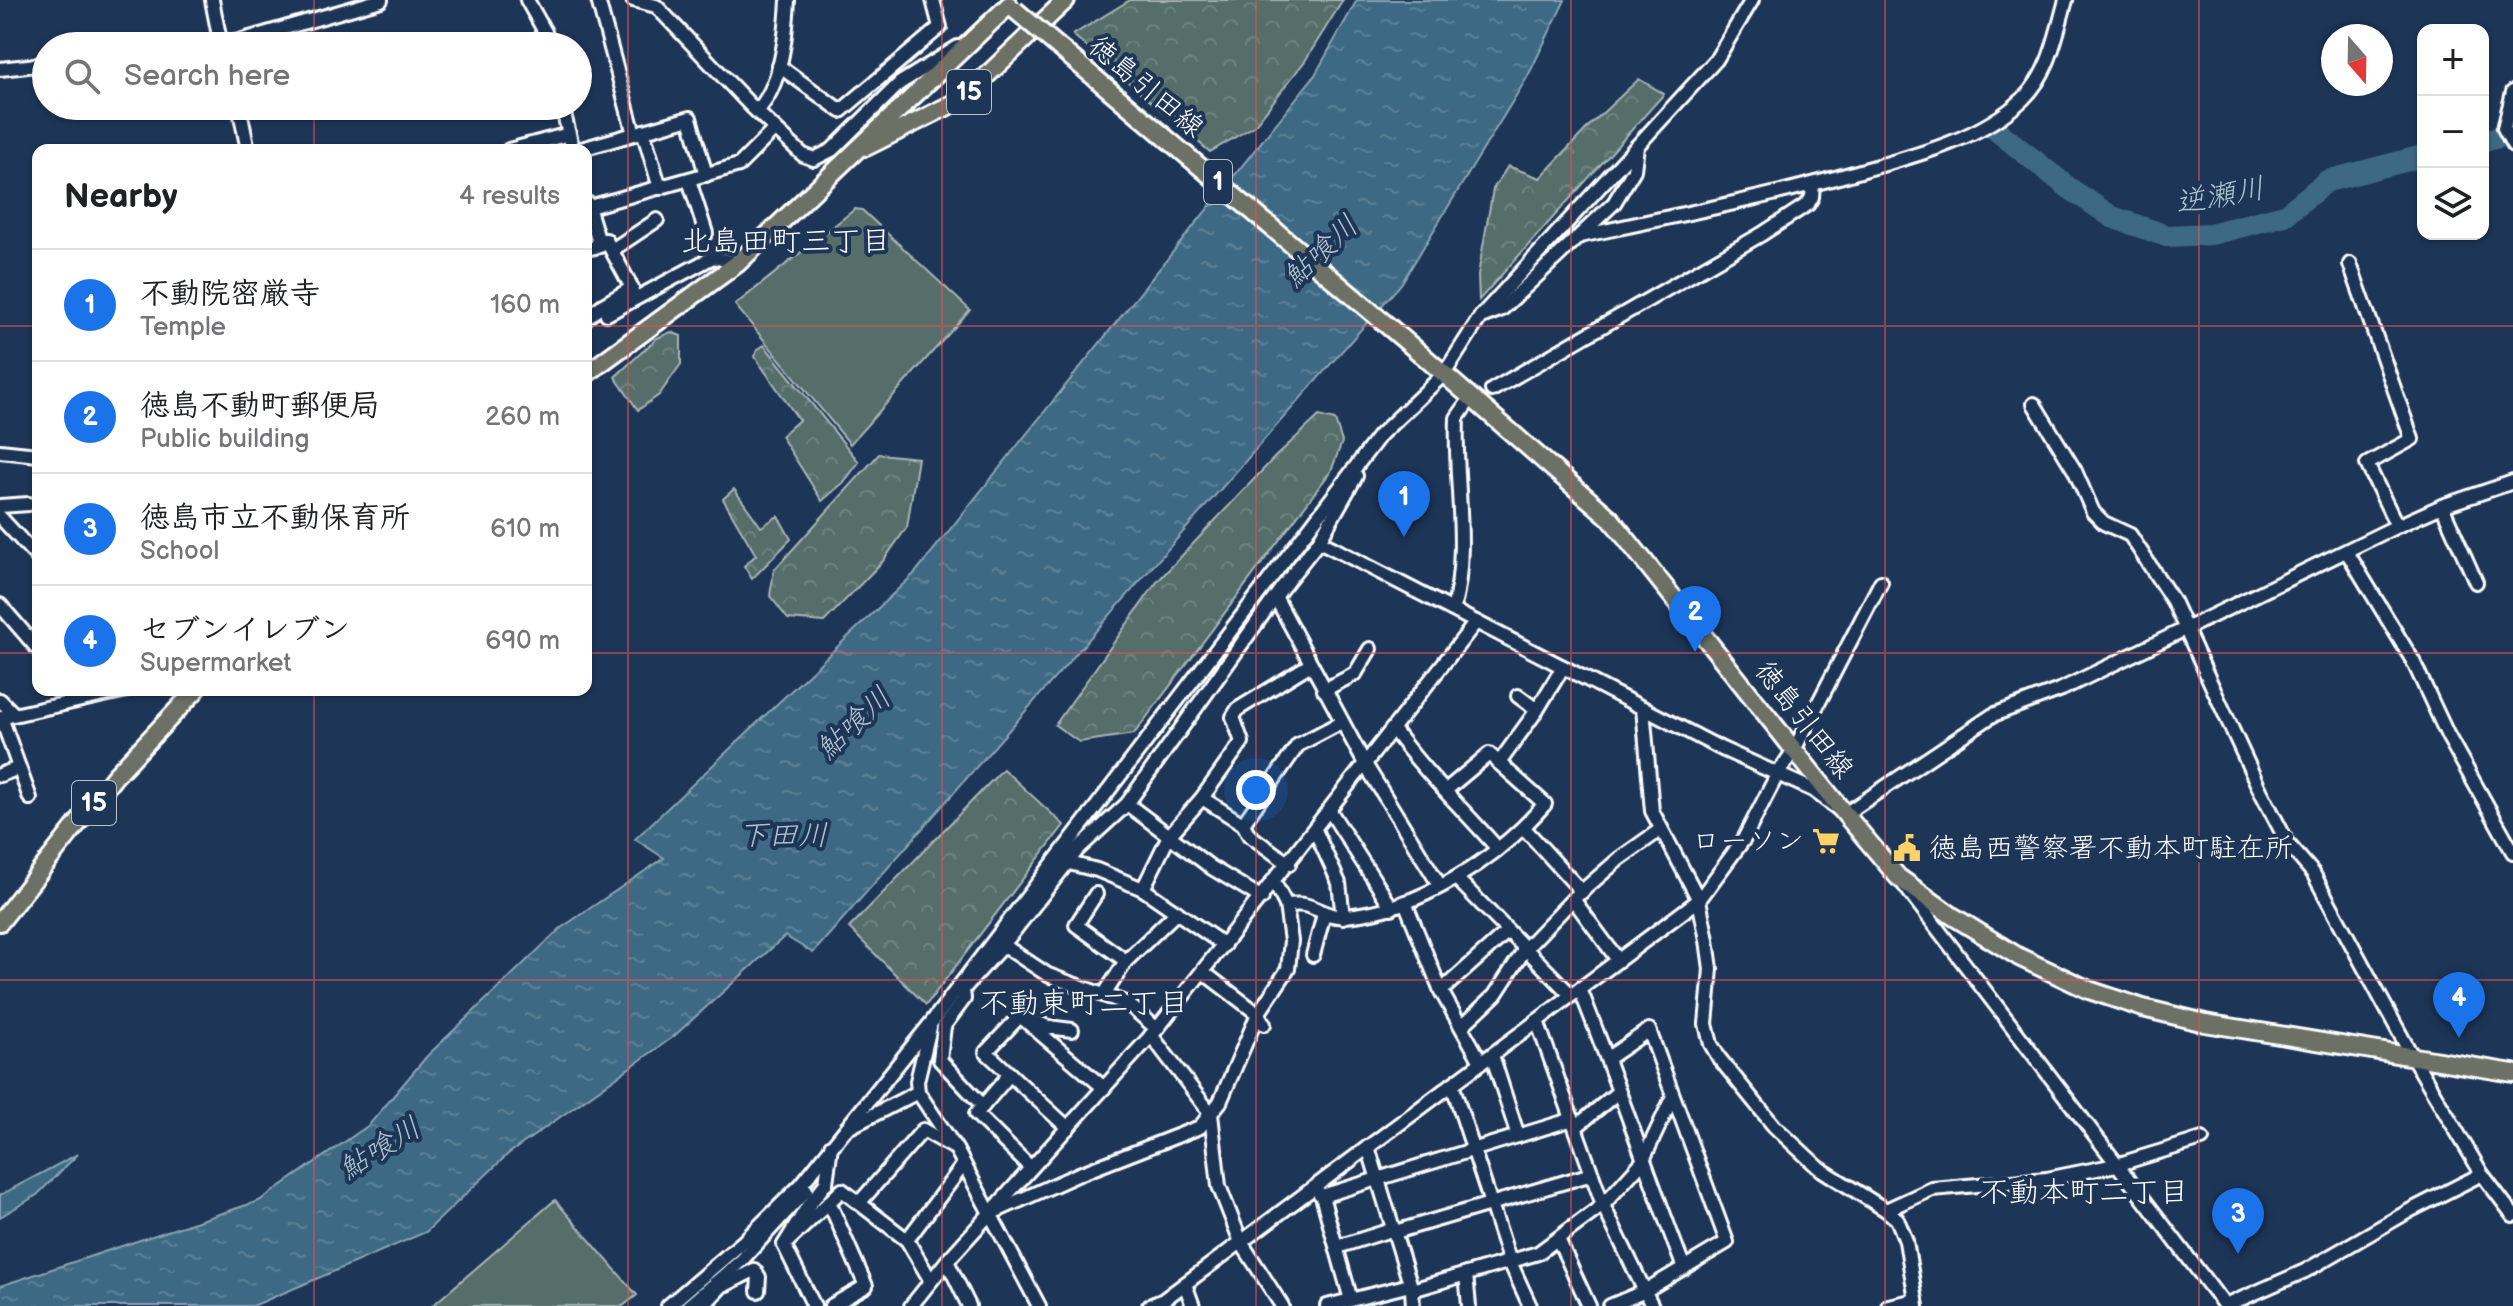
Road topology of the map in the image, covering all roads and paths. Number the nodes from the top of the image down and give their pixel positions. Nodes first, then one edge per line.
1 (381, 0) edge
2 (527, 0) edge
3 (598, 0) edge
4 (633, 0) edge
5 (788, 0) edge
6 (933, 0) edge
7 (1066, 0) edge
8 (1752, 0) edge
9 (2066, 0) edge
10 (212, 1) edge
11 (662, 3) edge
12 (1011, 4) edge
13 (221, 32) edge
14 (271, 32) edge
15 (545, 32) edge
16 (981, 34) junction
17 (32, 66) edge
18 (779, 66) junction
19 (0, 69) edge
20 (2513, 92) edge
21 (757, 111) junction
22 (242, 120) edge
23 (566, 120) edge
24 (775, 129) junction
25 (638, 133) junction
26 (569, 134) junction
27 (247, 144) edge
28 (532, 144) edge
29 (573, 144) edge
30 (592, 145) edge
31 (2513, 145) edge
32 (1637, 146) junction
33 (852, 154) junction
34 (706, 175) junction
35 (689, 180) junction
36 (1813, 185) junction
37 (660, 188) junction
38 (592, 204) edge
39 (657, 220) dead end
40 (592, 221) edge
41 (706, 233) dead end
42 (1580, 236) junction
43 (598, 240) junction
44 (592, 248) edge
45 (612, 250) junction
46 (738, 263) junction
47 (2350, 264) dead end
48 (603, 305) junction
49 (592, 313) edge
50 (1481, 316) junction
51 (592, 370) edge
52 (1444, 374) junction
53 (1492, 390) dead end
54 (2034, 404) dead end
55 (1466, 405) dead end
56 (1380, 435) junction
57 (0, 451) edge
58 (32, 454) edge
59 (2513, 482) edge
60 (29, 504) dead end
61 (0, 506) edge
62 (2442, 506) junction
63 (0, 517) edge
64 (2397, 526) junction
65 (12, 531) junction
66 (0, 539) edge
67 (1319, 541) junction
68 (32, 552) edge
69 (2347, 552) junction
70 (1881, 582) dead end
71 (2476, 582) dead end
72 (1276, 598) junction
73 (0, 605) edge
74 (1453, 610) junction
75 (1476, 622) junction
76 (2187, 628) junction
77 (32, 642) edge
78 (1370, 649) dead end
79 (1311, 664) junction
80 (1563, 667) junction
81 (1324, 690) junction
82 (71, 696) edge
83 (190, 696) edge
84 (1518, 696) dead end
85 (0, 700) edge
86 (1643, 708) junction
87 (1537, 710) junction
88 (5, 716) edge
89 (1342, 722) junction
90 (1393, 729) junction
91 (1794, 750) junction
92 (1499, 763) junction
93 (1365, 764) junction
94 (19, 768) junction
95 (0, 775) edge
96 (1777, 775) junction
97 (1446, 790) junction
98 (30, 798) dead end
99 (1202, 798) junction
100 (1127, 804) junction
101 (1330, 811) junction
102 (1845, 814) junction
103 (1243, 824) junction
104 (1524, 828) junction
105 (1315, 830) junction
106 (1660, 830) junction
107 (1169, 836) junction
108 (1498, 849) junction
109 (2513, 852) edge
110 (1069, 863) junction
111 (1289, 864) junction
112 (1898, 877) junction
113 (1456, 878) junction
114 (1274, 882) junction
115 (1440, 886) junction
116 (1143, 889) junction
117 (1096, 894) dead end
118 (1578, 896) junction
119 (1262, 898) junction
120 (1699, 900) junction
121 (1405, 902) junction
122 (1286, 905) junction
123 (1392, 908) junction
124 (1177, 912) junction
125 (1324, 914) junction
126 (1343, 917) junction
127 (0, 922) edge
128 (1508, 931) junction
129 (1003, 945) junction
130 (1224, 945) junction
131 (1525, 949) junction
132 (1313, 955) dead end
133 (1618, 960) junction
134 (1126, 961) junction
135 (1203, 972) junction
136 (963, 990) junction
137 (1441, 991) junction
138 (1576, 992) junction
139 (1104, 995) junction
140 (946, 1000) junction
141 (1020, 1016) junction
142 (1261, 1019) junction
143 (1537, 1021) junction
144 (931, 1023) junction
145 (1462, 1026) junction
146 (1072, 1030) dead end
147 (1154, 1032) junction
148 (2412, 1056) junction
149 (1608, 1058) junction
150 (1486, 1059) junction
151 (2513, 1073) edge
152 (1010, 1074) junction
153 (1452, 1084) junction
154 (1104, 1088) junction
155 (918, 1092) junction
156 (1618, 1092) junction
157 (1673, 1096) junction
158 (983, 1106) junction
159 (1211, 1114) junction
160 (1574, 1123) junction
161 (1068, 1128) junction
162 (843, 1130) junction
163 (1518, 1136) junction
164 (2202, 1139) dead end
165 (831, 1146) junction
166 (1368, 1147) junction
167 (956, 1149) junction
168 (1473, 1150) junction
169 (1642, 1162) junction
170 (964, 1164) junction
171 (2116, 1165) junction
172 (1031, 1168) junction
173 (1592, 1174) junction
174 (2482, 1174) junction
175 (1379, 1178) junction
176 (1318, 1192) junction
177 (829, 1202) junction
178 (860, 1202) junction
179 (1490, 1203) junction
180 (1603, 1205) junction
181 (1886, 1210) junction
182 (991, 1213) junction
183 (2513, 1215) edge
184 (1394, 1230) junction
185 (1558, 1239) junction
186 (907, 1240) junction
187 (744, 1241) junction
188 (1241, 1242) junction
189 (784, 1245) junction
190 (1337, 1247) junction
191 (742, 1260) junction
192 (947, 1261) junction
193 (1510, 1262) junction
194 (1684, 1268) junction
195 (1466, 1274) junction
196 (931, 1281) junction
197 (1185, 1284) junction
198 (724, 1286) junction
199 (1411, 1287) junction
200 (758, 1291) dead end
201 (1643, 1292) junction
202 (1351, 1300) junction
203 (1916, 1303) edge
204 (1033, 1304) edge
205 (704, 1305) edge
206 (668, 1306) edge
207 (688, 1306) edge
208 (814, 1306) edge
209 (831, 1306) edge
210 (911, 1306) edge
211 (969, 1306) edge
212 (1149, 1306) edge
213 (1193, 1306) edge
214 (1282, 1306) edge
215 (1327, 1306) edge
216 (1413, 1306) edge
217 (1469, 1306) edge
218 (1530, 1306) edge
219 (1589, 1306) edge
220 (1610, 1306) edge
221 (1652, 1306) edge
222 (1888, 1306) edge
223 (2225, 1306) edge

1 - 14 street
2 - 15 street
3 - 25 street
4 - 11 street
5 - 18 street
6 - 18 street
7 - 33 main road, 15
8 - 32 street
9 - 36 street
10 - 13 street
11 - 21 street
12 - 16 main road, 15
12 - 52 main road, 徳島引田線 / 1, bridge
16 - 24 street
16 - 33 main road, 15
17 - 19 street
18 - 21 street
20 - 31 street
21 - 24 street
22 - 27 street
23 - 26 street
24 - 34 street
25 - 30 street
25 - 34 street
25 - 37 street
26 - 28 street
26 - 29 street
32 - 42 street
32 - 50 street
33 - 46 main road, 15
34 - 35 street
35 - 37 street
35 - 41 street
36 - 42 street
36 - 53 street
37 - 38 street
39 - 45 street
40 - 43 street
42 - 50 street
43 - 44 street
43 - 45 street
45 - 48 street
46 - 48 street
46 - 51 main road, 15
47 - 64 street
48 - 49 street
50 - 52 street
52 - 56 street
52 - 91 main road, 徳島引田線 / 1
54 - 76 street
55 - 74 street
56 - 67 street
56 - 140 street
57 - 58 street
59 - 62 street
60 - 61 street
62 - 64 street
62 - 71 street
63 - 65 street
64 - 69 street
65 - 66 street
65 - 68 street
67 - 72 street
67 - 74 street
69 - 76 street
69 - 109 street
70 - 91 street
72 - 79 street
72 - 100 street
73 - 77 street
74 - 75 street
75 - 80 street
75 - 90 street
76 - 102 street
76 - 148 street
78 - 81 street
79 - 81 street
79 - 99 street
80 - 86 street
80 - 87 street
81 - 89 street
82 - 88 street
83 - 127 main road, 15
84 - 87 street
85 - 88 street
86 - 96 street
86 - 106 street
87 - 92 street
88 - 94 street
89 - 93 street
89 - 103 street
90 - 93 street
90 - 97 street
91 - 96 street
91 - 102 main road, 徳島引田線 / 1
92 - 97 street
92 - 104 street
93 - 101 street
93 - 115 street
94 - 95 street
94 - 98 street
96 - 102 street
96 - 120 street
97 - 108 street
99 - 103 street
99 - 107 street
100 - 107 street
100 - 110 street
101 - 105 street
101 - 123 street
102 - 112 main road, 徳島引田線 / 1
103 - 111 street
104 - 108 street
104 - 118 street
105 - 111 street
105 - 126 street
106 - 118 street
106 - 120 street
107 - 116 street
107 - 119 street
108 - 113 street
110 - 116 street
110 - 129 street
111 - 114 street
112 - 148 main road, 徳島引田線 / 1
112 - 171 street
113 - 115 street
113 - 128 street
114 - 119 street
114 - 122 street
115 - 121 street
116 - 124 street
117 - 134 street
118 - 131 street
118 - 133 street
119 - 130 street
120 - 133 street
120 - 181 street
121 - 123 street
121 - 137 street
122 - 125 street
122 - 142 street
123 - 126 street
124 - 130 street
124 - 134 street
125 - 126 street
125 - 132 street
128 - 131 street
128 - 137 street
129 - 136 street
129 - 139 street
130 - 135 street
131 - 138 street
131 - 145 street
133 - 138 street
134 - 139 street
135 - 142 street
135 - 147 street
136 - 140 street
136 - 158 street
137 - 145 street
138 - 143 street
138 - 149 street
139 - 147 street
140 - 144 street
141 - 146 street
141 - 152 street
141 - 154 street
142 - 159 street
143 - 150 street
143 - 160 street
144 - 155 street
144 - 162 street
145 - 150 street
147 - 154 street
147 - 159 street
148 - 151 main road, 徳島引田線 / 1
148 - 174 street
149 - 156 street
149 - 157 street
150 - 153 street
150 - 163 street
152 - 158 street
152 - 161 street
153 - 166 street
153 - 168 street
154 - 161 street
155 - 162 street
155 - 167 street
156 - 160 street
156 - 169 street
157 - 169 street
157 - 194 street
158 - 172 street
159 - 182 street
159 - 188 street
160 - 163 street
160 - 173 street
161 - 172 street
162 - 165 street
163 - 168 street
164 - 171 street
165 - 187 street
165 - 189 street
165 - 191 street
166 - 175 street
166 - 176 street
167 - 170 street
167 - 178 street
168 - 175 street
168 - 179 street
169 - 180 street
169 - 194 street
170 - 182 street
170 - 186 street
171 - 181 street
171 - 223 street
172 - 182 street
173 - 179 street
173 - 180 street
174 - 183 street
174 - 223 street
175 - 176 street
175 - 184 street
176 - 188 street
176 - 190 street
177 - 178 street
177 - 189 street
177 - 209 street
178 - 186 street
179 - 184 street
179 - 193 street
180 - 185 street
180 - 201 street
181 - 203 street
182 - 192 street
182 - 204 street
184 - 190 street
184 - 199 street
185 - 193 street
185 - 219 street
186 - 196 street
187 - 191 street
187 - 206 street
188 - 197 street
188 - 214 street
189 - 208 street
190 - 202 street
191 - 198 street
191 - 207 street
192 - 196 street
192 - 211 street
193 - 195 street
193 - 218 street
194 - 201 street
195 - 199 street
195 - 217 street
196 - 210 street
197 - 212 street
197 - 213 street
198 - 200 street
198 - 205 street
199 - 202 street
199 - 216 street
201 - 220 street
201 - 221 street
202 - 215 street
203 - 222 street

